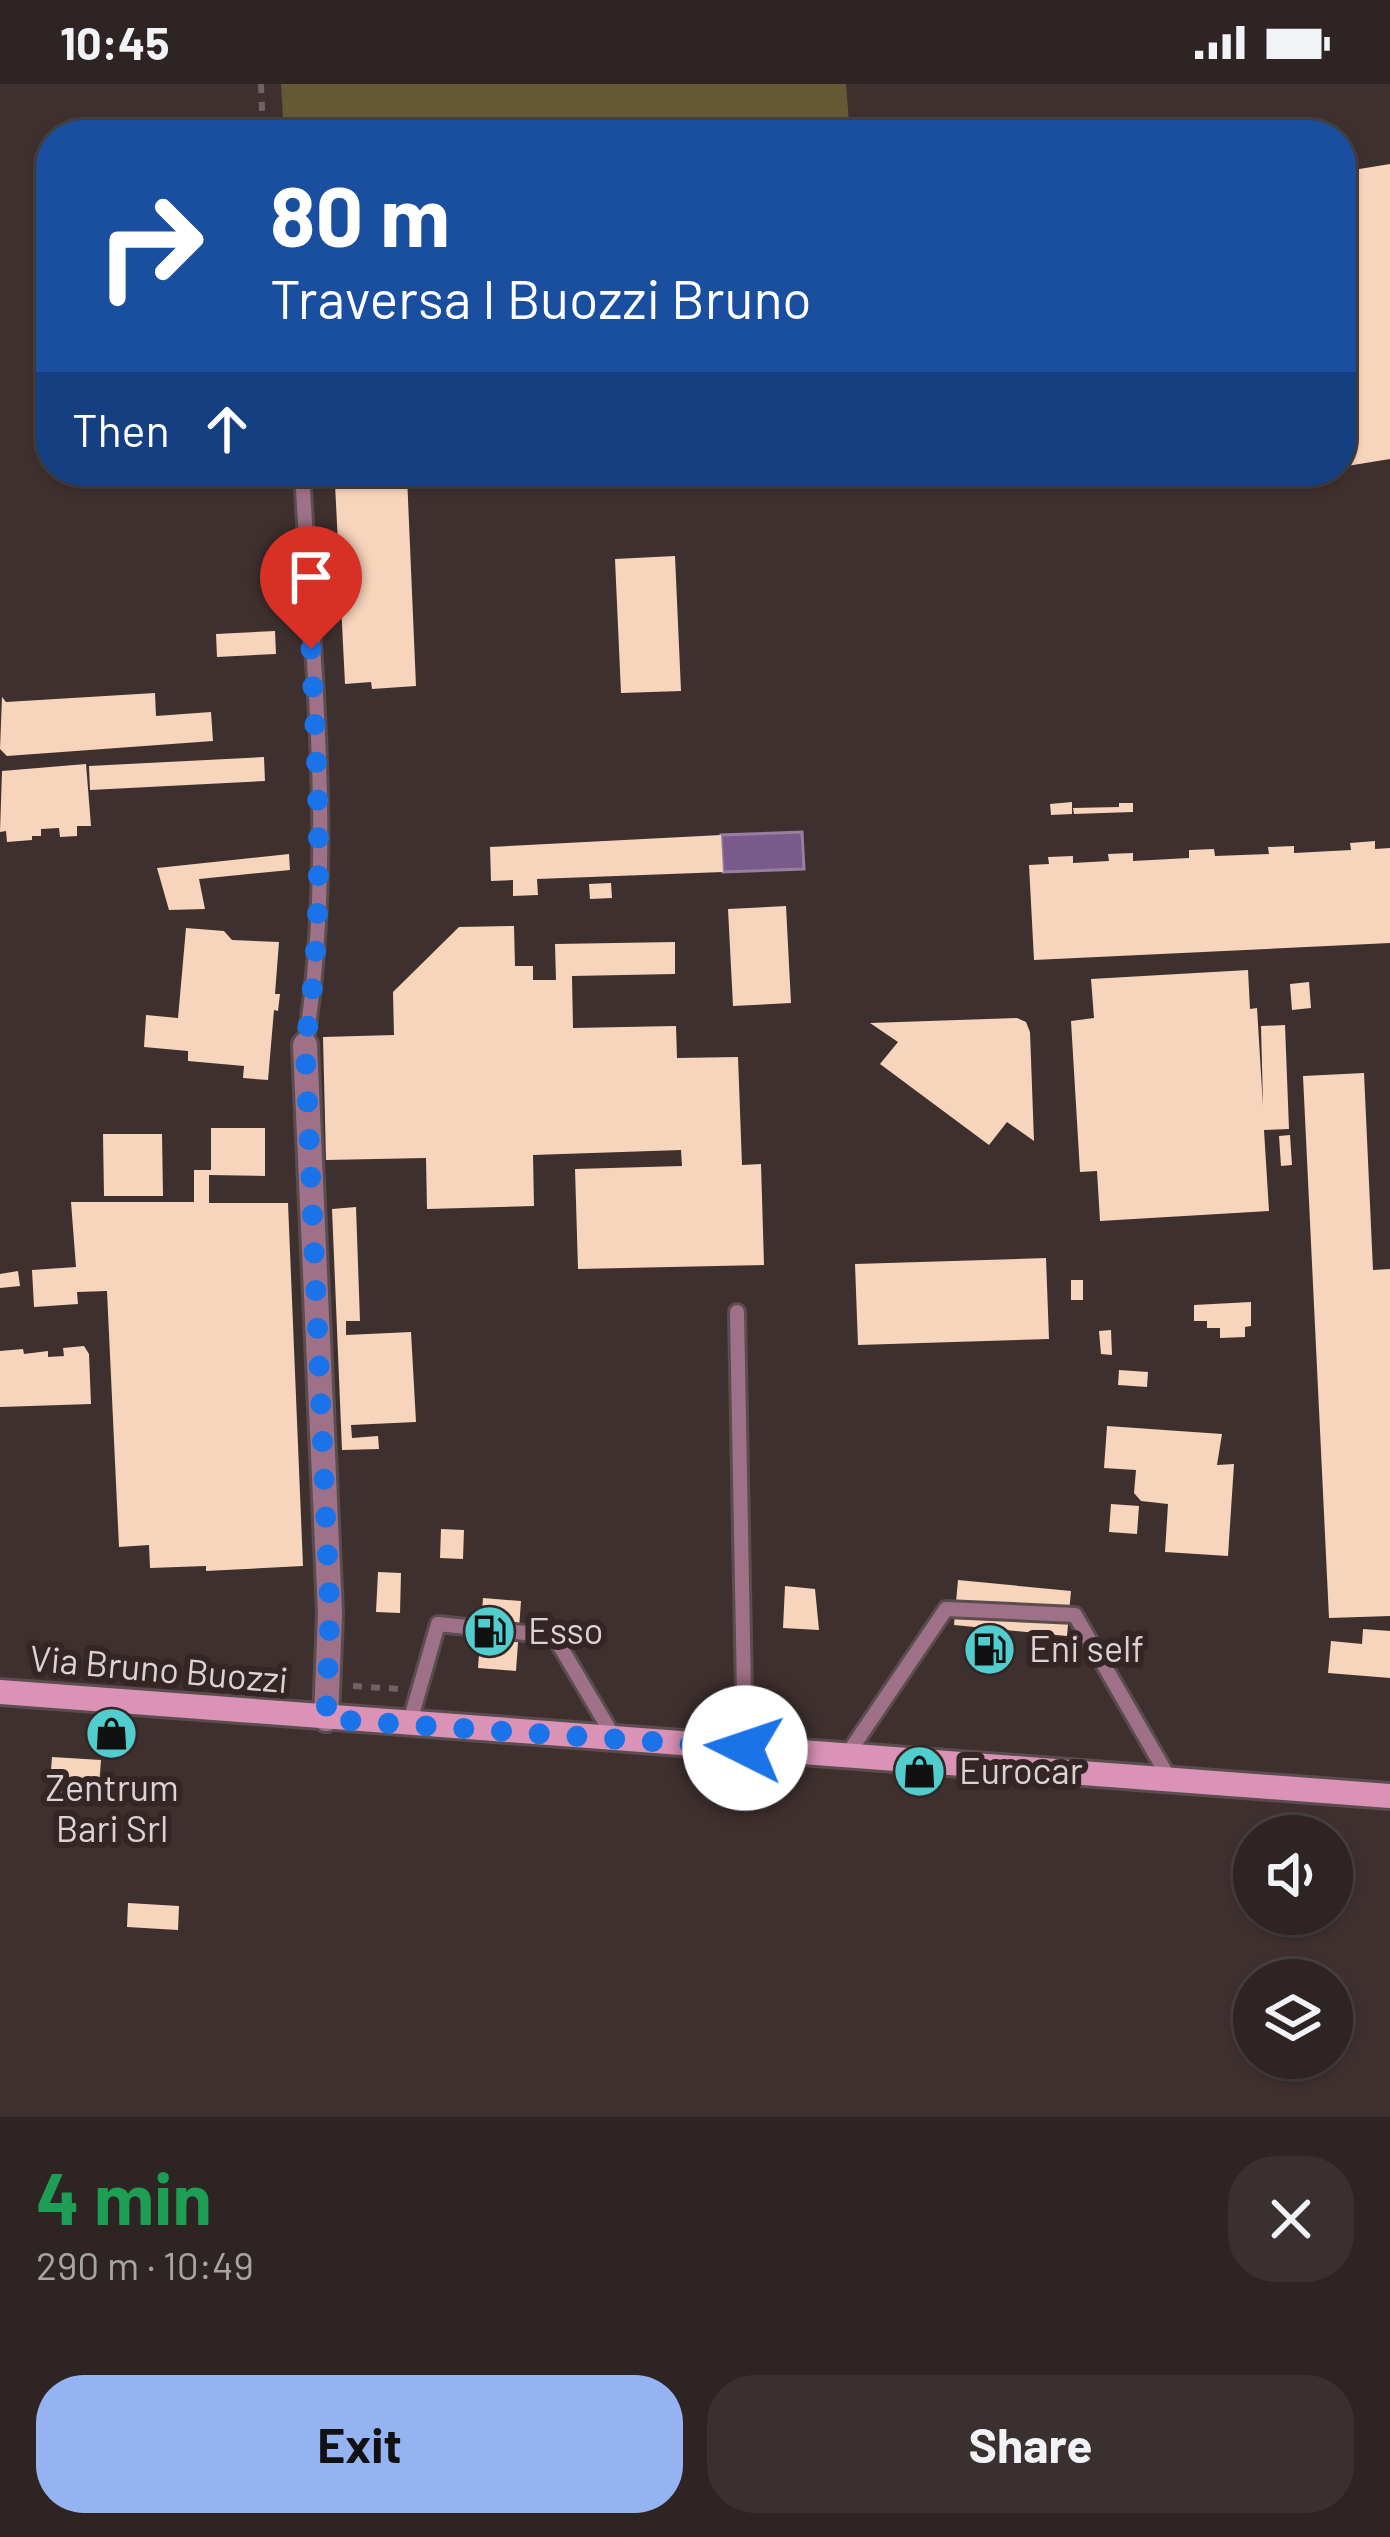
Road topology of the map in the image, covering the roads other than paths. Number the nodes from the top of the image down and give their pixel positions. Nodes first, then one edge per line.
1 (303, 486) edge
2 (305, 1045) joint
3 (737, 1312) dead end
4 (0, 1692) edge
5 (326, 1719) junction
6 (410, 1725) junction
7 (615, 1739) junction
8 (745, 1748) junction
9 (847, 1756) junction
10 (1169, 1778) junction
11 (1390, 1796) edge

1 - 2 lane
2 - 5 street
3 - 8 lane
4 - 5 main road, Via Bruno Buozzi
5 - 6 main road, Via Bruno Buozzi
6 - 7 main road, Via Bruno Buozzi
6 - 7 lane
7 - 8 main road, Via Bruno Buozzi
8 - 9 main road, Via Bruno Buozzi
9 - 10 main road, Via Bruno Buozzi
9 - 10 lane
10 - 11 main road, Via Bruno Buozzi

